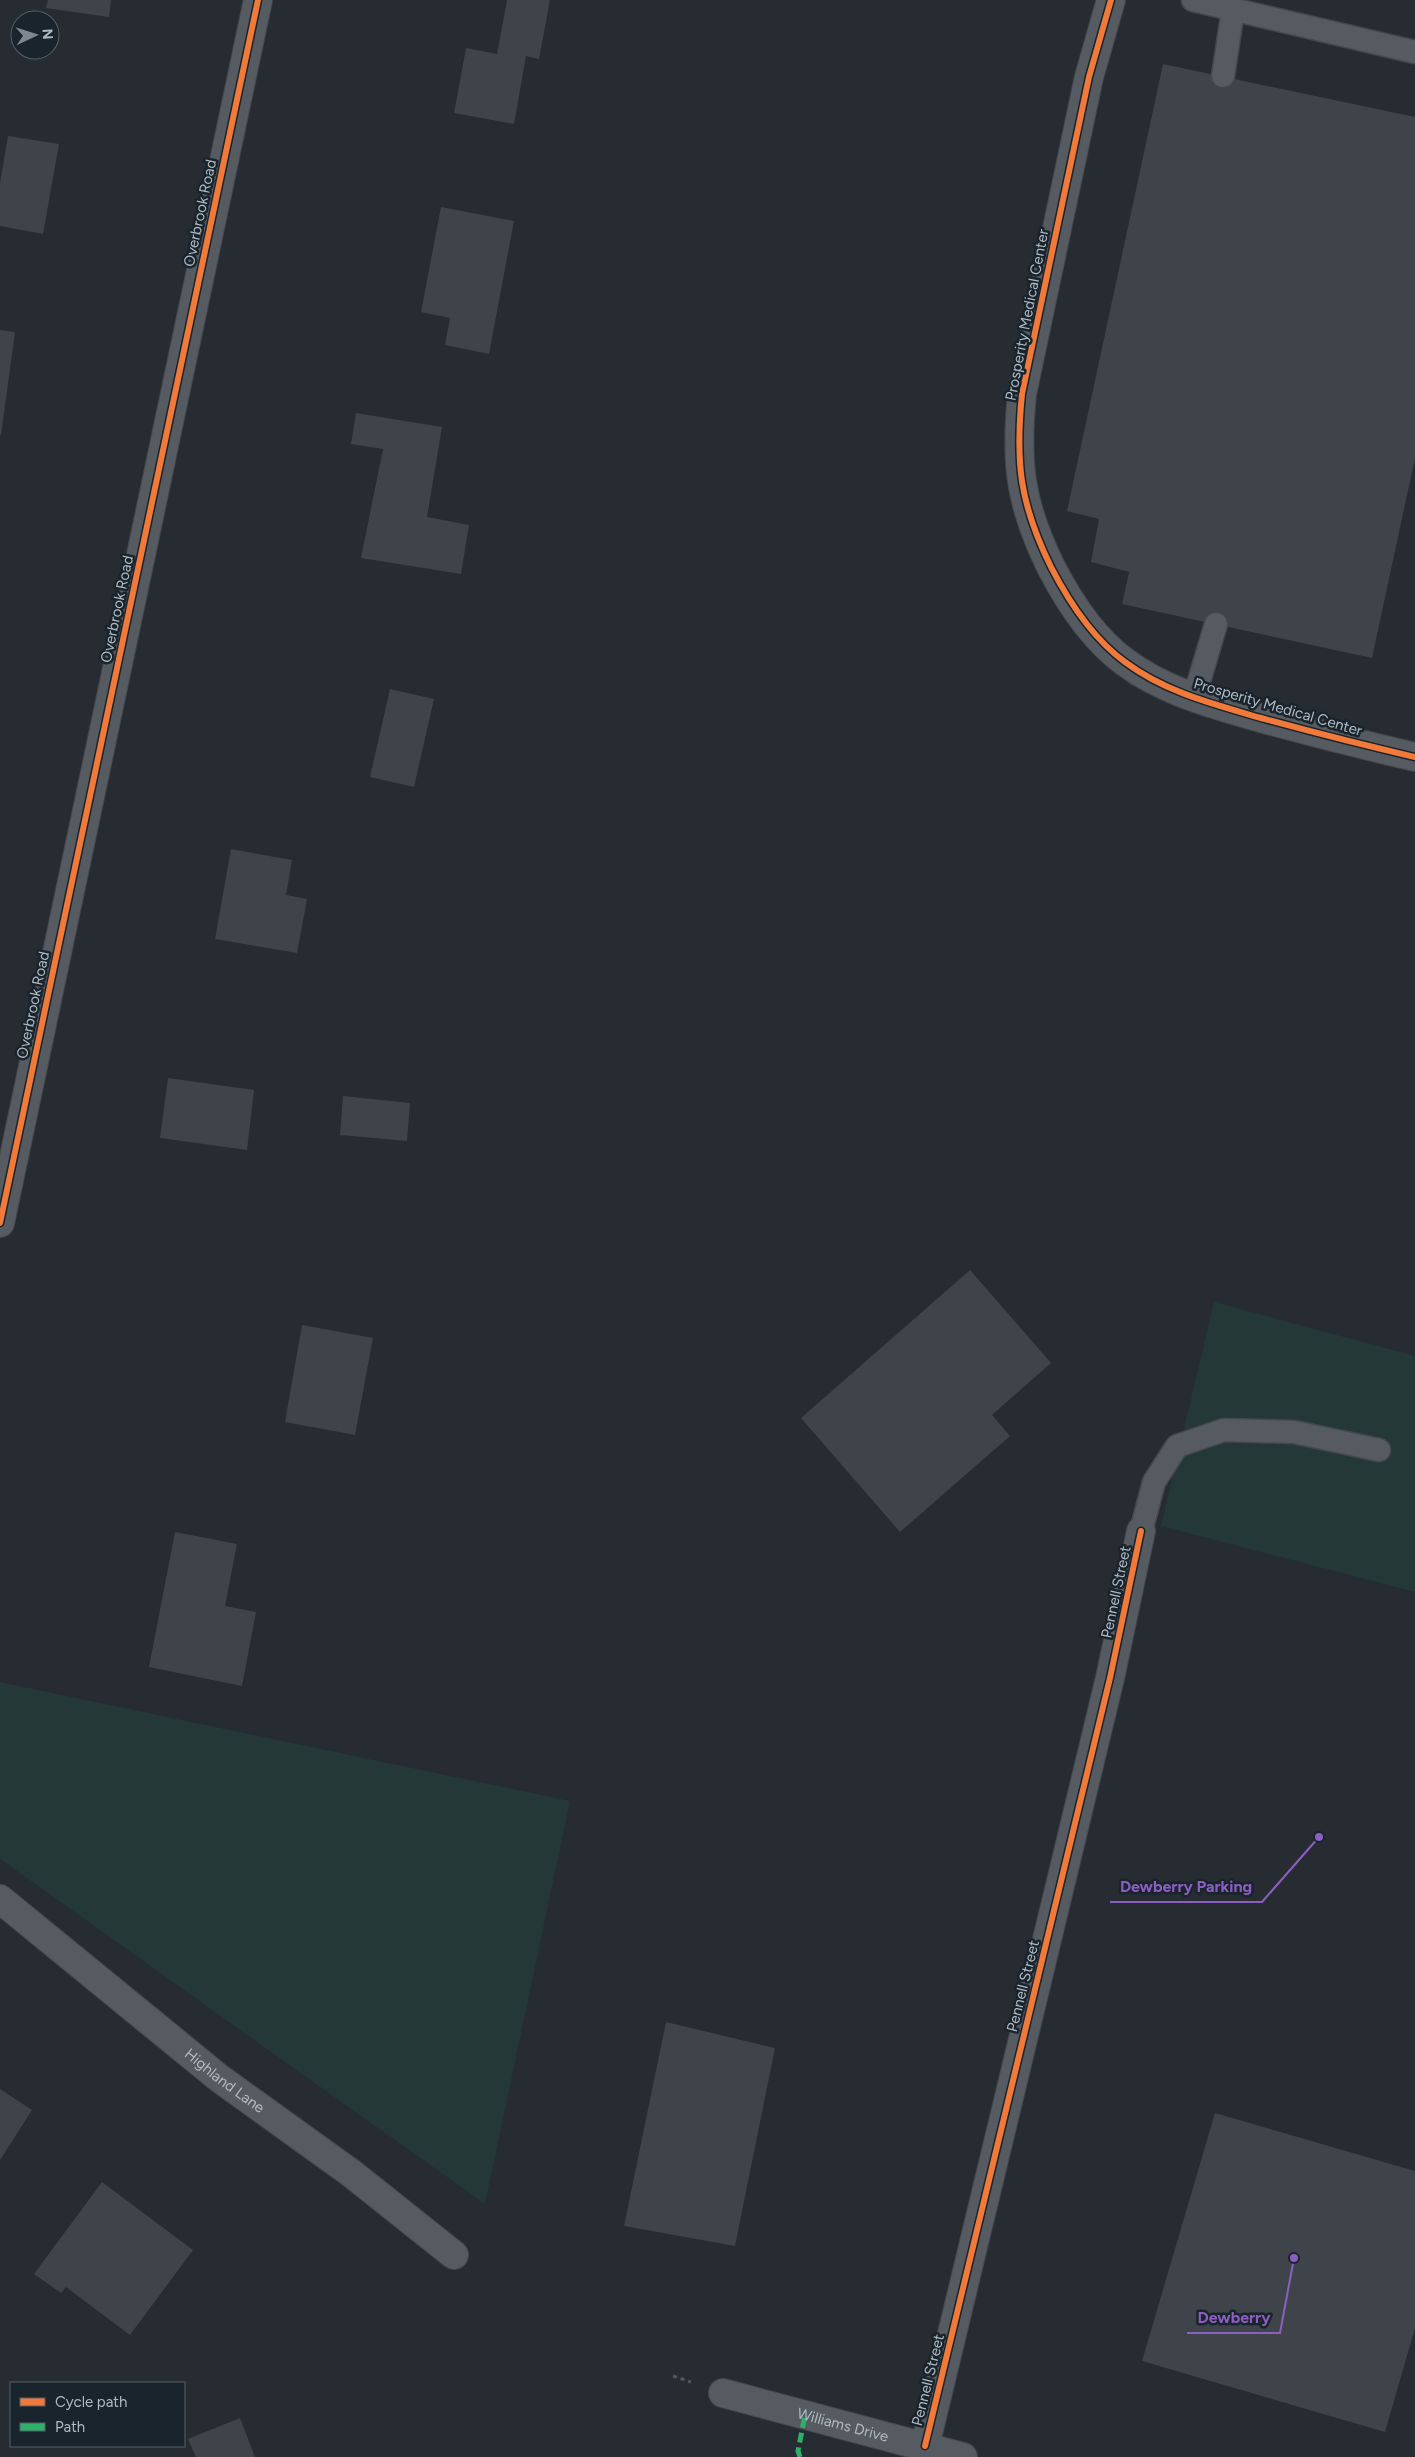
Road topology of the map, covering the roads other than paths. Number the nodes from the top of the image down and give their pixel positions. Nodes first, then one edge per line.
1 (258, 0) edge
2 (1111, 0) edge
3 (1193, 0) edge
4 (1233, 10) junction
5 (1415, 52) edge
6 (1223, 76) dead end
7 (1216, 624) dead end
8 (1194, 698) junction
9 (1415, 757) edge
10 (0, 1224) edge
11 (1379, 1450) dead end
12 (1141, 1531) joint
13 (0, 1899) edge
14 (454, 2255) dead end
15 (722, 2394) dead end
16 (925, 2446) junction
17 (963, 2457) edge

1 - 10 street, Overbrook Road
2 - 8 street, Prosperity Medical Center
3 - 4 lane
4 - 5 lane
4 - 6 lane
7 - 8 lane
8 - 9 street, Prosperity Medical Center
11 - 12 lane
12 - 16 street, Pennell Street
13 - 14 street, Highland Lane
15 - 16 street, Williams Drive
16 - 17 street, Williams Drive

